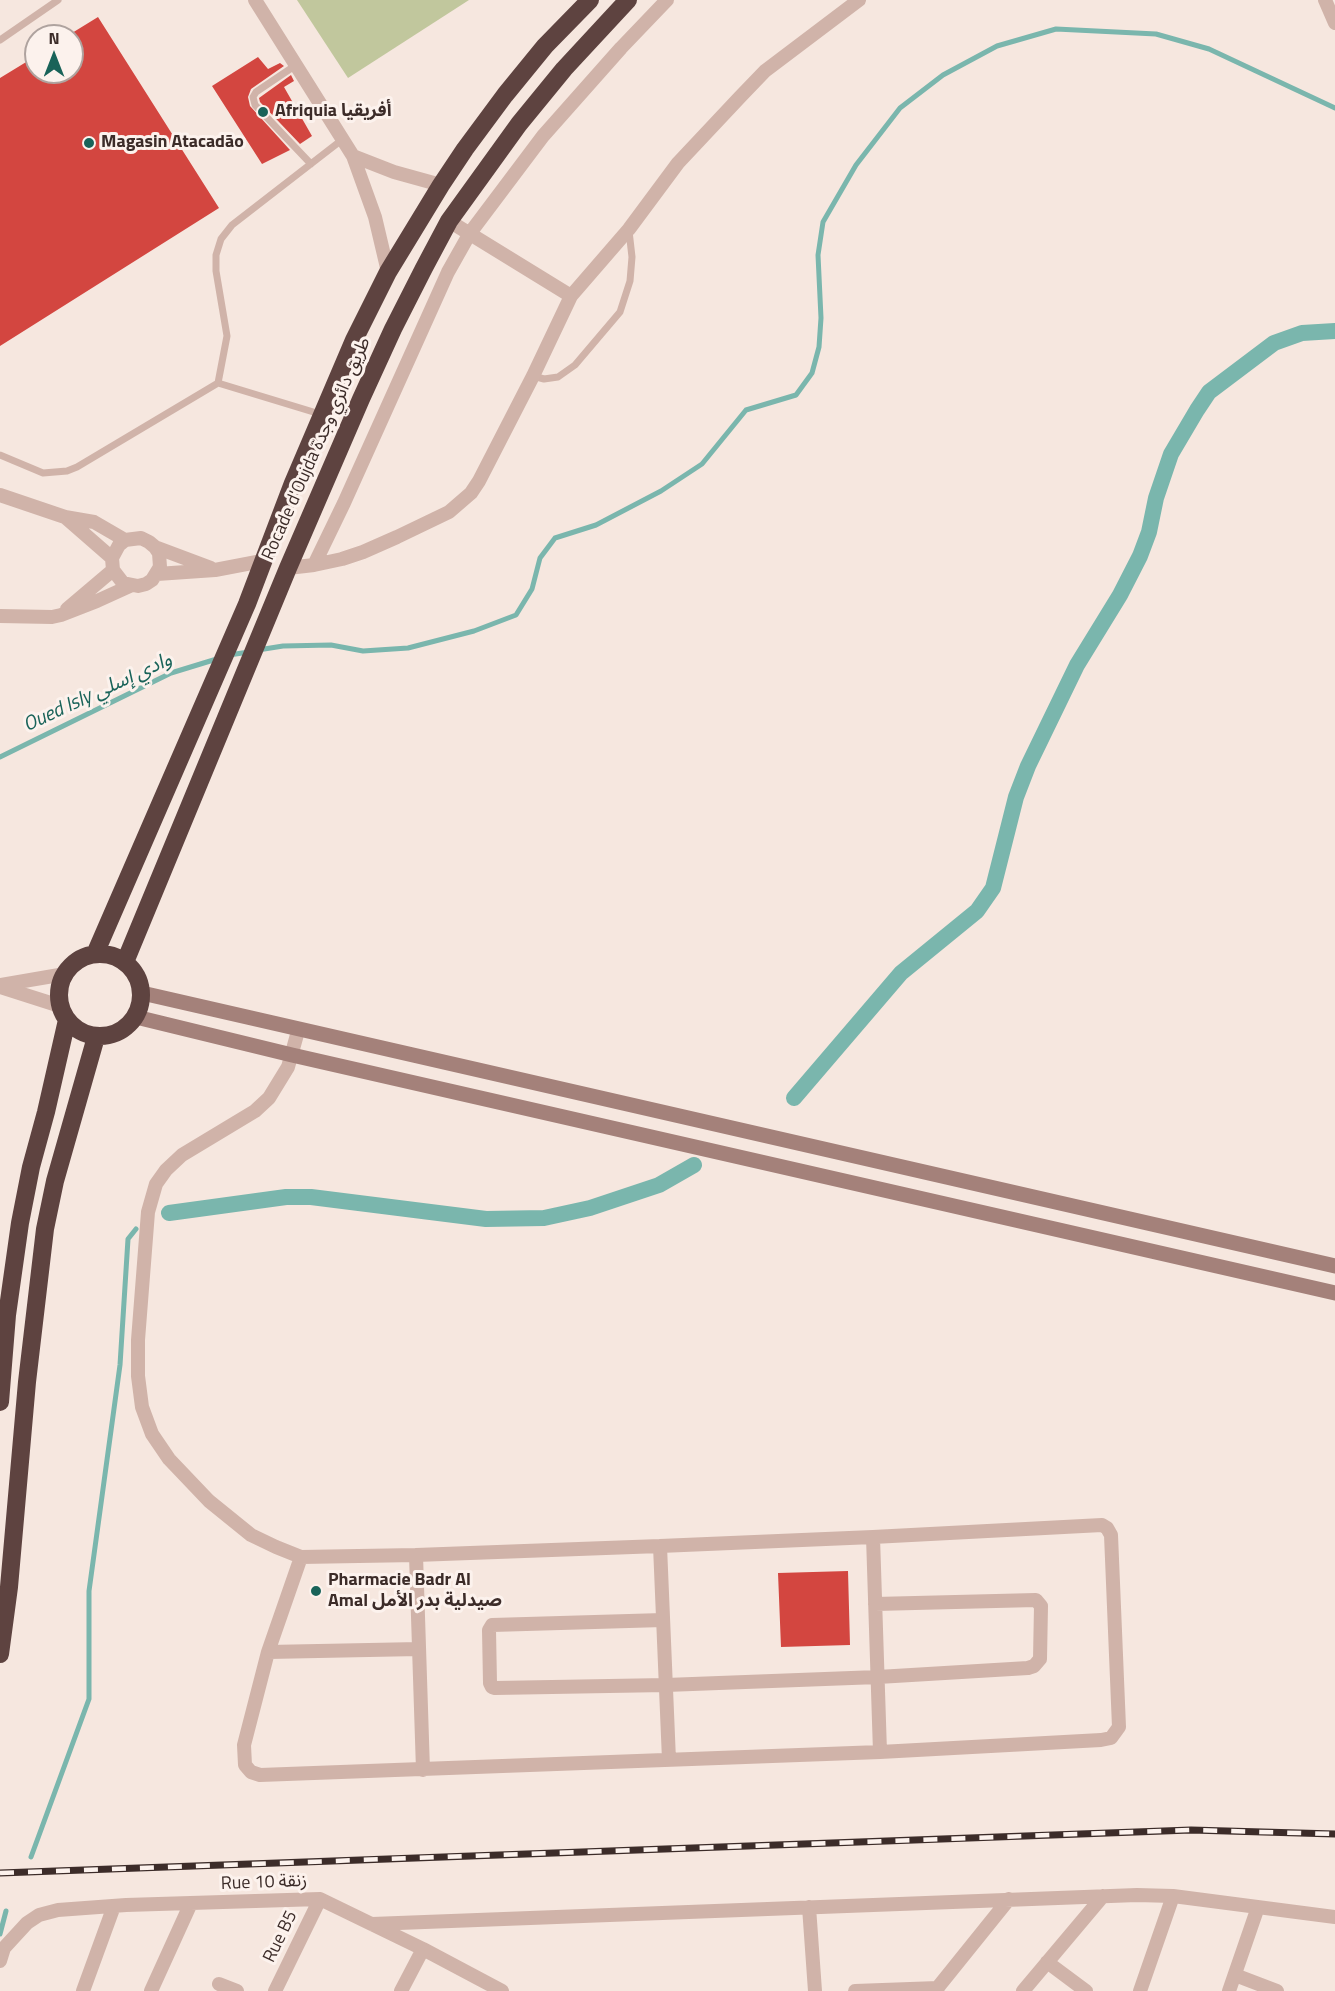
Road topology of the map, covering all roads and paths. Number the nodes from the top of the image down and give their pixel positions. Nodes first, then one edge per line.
1 (58, 0) edge
2 (255, 0) edge
3 (590, 0) edge
4 (628, 0) edge
5 (667, 0) edge
6 (859, 0) edge
7 (1325, 0) edge
8 (1335, 23) edge
9 (0, 40) edge
10 (296, 64) junction
11 (343, 139) junction
12 (353, 156) junction
13 (311, 164) junction
14 (441, 185) junction
15 (449, 221) junction
16 (628, 229) junction
17 (470, 233) junction
18 (388, 272) junction
19 (571, 296) junction
20 (533, 376) junction
21 (218, 383) junction
22 (322, 415) junction
23 (0, 455) edge
24 (0, 495) edge
25 (65, 517) junction
26 (125, 540) junction
27 (155, 547) junction
28 (262, 561) junction
29 (112, 564) junction
30 (314, 565) junction
31 (288, 568) junction
32 (215, 570) junction
33 (157, 574) junction
34 (130, 585) junction
35 (61, 615) junction
36 (0, 616) edge
37 (95, 954) junction
38 (125, 962) junction
39 (65, 974) junction
40 (0, 986) edge
41 (142, 993) junction
42 (63, 1013) junction
43 (136, 1017) junction
44 (298, 1030) junction
45 (96, 1036) junction
46 (292, 1055) junction
47 (1335, 1266) edge
48 (1335, 1293) edge
49 (0, 1401) edge
50 (873, 1538) junction
51 (660, 1546) junction
52 (416, 1555) junction
53 (301, 1557) junction
54 (875, 1604) junction
55 (663, 1620) junction
56 (419, 1649) junction
57 (268, 1652) junction
58 (0, 1654) edge
59 (878, 1677) junction
60 (666, 1685) junction
61 (880, 1752) junction
62 (669, 1760) junction
63 (423, 1770) junction
64 (1102, 1896) junction
65 (1173, 1896) junction
66 (320, 1899) junction
67 (1010, 1899) junction
68 (191, 1903) junction
69 (114, 1906) junction
70 (809, 1907) junction
71 (1258, 1907) junction
72 (1335, 1917) edge
73 (372, 1924) junction
74 (423, 1949) junction
75 (0, 1961) edge
76 (1047, 1962) junction
77 (1235, 1975) junction
78 (219, 1984) dead end
79 (936, 1989) edge
80 (83, 1991) edge
81 (152, 1991) edge
82 (237, 1991) edge
83 (275, 1991) edge
84 (401, 1991) edge
85 (502, 1991) edge
86 (815, 1991) edge
87 (855, 1991) edge
88 (1023, 1991) edge
89 (1086, 1991) edge
90 (1140, 1991) edge
91 (1229, 1991) edge
92 (1277, 1991) edge

1 - 9 lane
2 - 10 street
3 - 14 highway, Rocade d'Oujda طريق دائري وجدة
4 - 15 highway, Rocade d'Oujda طريق دائري وجدة
5 - 17 street
6 - 16 street
7 - 8 street
10 - 11 street
10 - 13 lane
11 - 12 street
11 - 13 lane
12 - 14 street
12 - 18 street
13 - 21 lane
14 - 18 highway, Rocade d'Oujda طريق دائري وجدة
15 - 17 street
15 - 31 highway, Rocade d'Oujda طريق دائري وجدة
16 - 19 street
16 - 20 lane
17 - 19 street
17 - 30 street
18 - 22 highway, Rocade d'Oujda طريق دائري وجدة
19 - 20 street
20 - 30 street
21 - 22 lane
21 - 23 lane
22 - 28 highway, Rocade d'Oujda طريق دائري وجدة
24 - 25 street
25 - 26 street
25 - 29 street
26 - 27 street
26 - 29 street
27 - 32 street
27 - 33 street
28 - 32 street
28 - 37 highway, Rocade d'Oujda طريق دائري وجدة
29 - 34 street
29 - 35 street
30 - 31 street
31 - 38 highway, Rocade d'Oujda طريق دائري وجدة
32 - 33 street
33 - 34 street
34 - 35 street
35 - 36 street
37 - 38 highway
37 - 39 highway
38 - 41 highway
39 - 40 street
39 - 42 highway
40 - 42 street
41 - 43 highway
41 - 44 main road
42 - 45 highway
42 - 49 highway
43 - 45 highway
43 - 46 main road
44 - 46 street
44 - 47 main road
45 - 58 highway
46 - 48 main road
46 - 53 street
50 - 51 street
50 - 54 street
50 - 61 street
51 - 52 street
51 - 55 street
52 - 53 street
52 - 56 street
53 - 57 street
54 - 59 street
54 - 59 street
55 - 60 street
55 - 60 street
56 - 57 street
56 - 63 street
57 - 63 street
59 - 60 street
59 - 61 street
60 - 62 street
61 - 62 street
62 - 63 street
64 - 65 street
64 - 67 street
64 - 76 street
65 - 71 street
65 - 90 street
66 - 68 street, Rue 10 زنقة
66 - 73 street, Rue 10 زنقة
66 - 83 street, Rue B5
67 - 70 street
67 - 79 street
68 - 69 street, Rue 10 زنقة
68 - 81 street
69 - 75 street, Rue 10 زنقة
69 - 80 street
70 - 73 street
70 - 86 street
71 - 72 street
71 - 77 street
73 - 74 street, Rue 10 زنقة
74 - 84 street
74 - 85 street, Rue 10 زنقة
76 - 88 street
76 - 89 street
77 - 91 street
77 - 92 street
78 - 82 street
79 - 87 street

